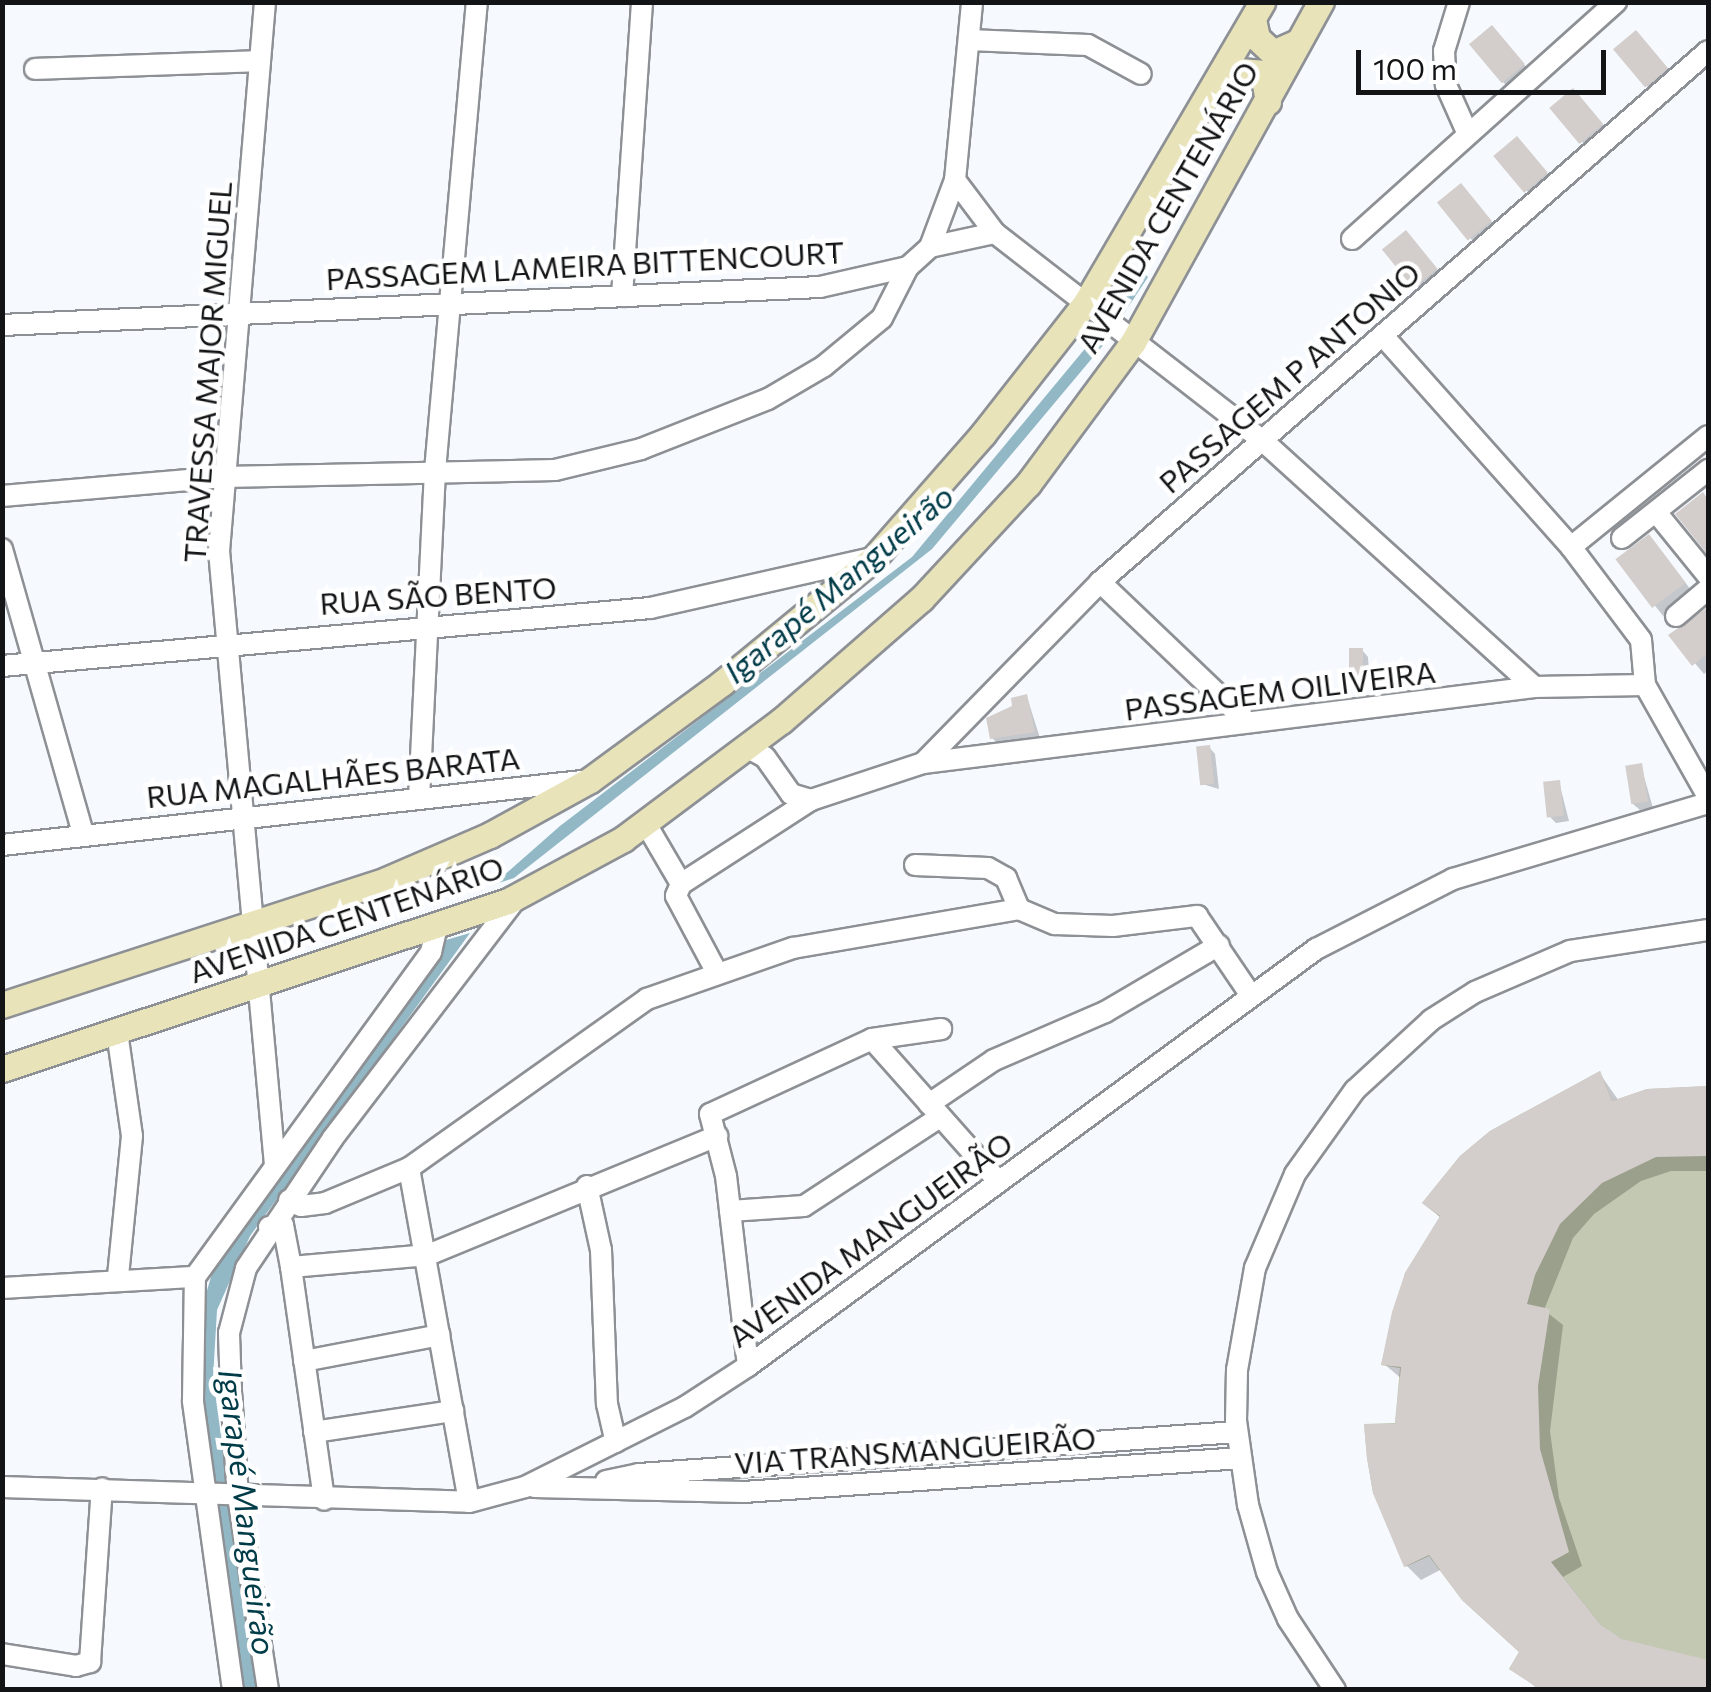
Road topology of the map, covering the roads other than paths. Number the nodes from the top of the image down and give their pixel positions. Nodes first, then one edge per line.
1 (265, 2) edge
2 (477, 2) edge
3 (642, 2) edge
4 (972, 2) edge
5 (1321, 2) edge
6 (1460, 2) edge
7 (1616, 2) edge
8 (1258, 11) edge
9 (968, 40) junction
10 (1298, 42) junction
11 (1708, 51) edge
12 (260, 61) junction
13 (35, 69) dead end
14 (1224, 70) junction
15 (1141, 74) dead end
16 (1268, 102) junction
17 (1467, 132) junction
18 (955, 180) junction
19 (995, 233) junction
20 (1352, 238) dead end
21 (930, 247) junction
22 (908, 267) junction
23 (622, 296) junction
24 (450, 303) junction
25 (1089, 307) junction
26 (243, 313) junction
27 (2, 325) edge
28 (1384, 337) junction
29 (1129, 339) junction
30 (1708, 436) edge
31 (1262, 440) junction
32 (1708, 470) edge
33 (434, 472) junction
34 (223, 478) junction
35 (2, 496) edge
36 (1656, 512) junction
37 (1622, 538) dead end
38 (1571, 547) junction
39 (2, 549) edge
40 (874, 558) junction
41 (1708, 576) edge
42 (1100, 582) junction
43 (1708, 589) edge
44 (1676, 616) dead end
45 (424, 625) junction
46 (226, 642) junction
47 (32, 664) junction
48 (2, 666) edge
49 (1645, 685) junction
50 (1534, 687) junction
51 (1247, 722) junction
52 (746, 747) junction
53 (923, 763) junction
54 (590, 780) junction
55 (419, 798) junction
56 (811, 800) junction
57 (1708, 800) edge
58 (241, 817) junction
59 (646, 824) junction
60 (83, 834) junction
61 (2, 845) edge
62 (916, 865) dead end
63 (681, 884) junction
64 (519, 895) junction
65 (1019, 909) junction
66 (252, 926) junction
67 (437, 927) junction
68 (1708, 930) edge
69 (1219, 945) junction
70 (716, 971) junction
71 (257, 985) junction
72 (1250, 994) junction
73 (2, 1005) edge
74 (940, 1029) dead end
75 (116, 1032) junction
76 (872, 1039) junction
77 (2, 1069) edge
78 (934, 1111) junction
79 (717, 1136) junction
80 (276, 1166) junction
81 (409, 1168) junction
82 (999, 1182) junction
83 (587, 1186) junction
84 (289, 1200) junction
85 (730, 1210) junction
86 (269, 1227) junction
87 (428, 1255) junction
88 (291, 1267) junction
89 (118, 1277) junction
90 (195, 1277) junction
91 (2, 1288) edge
92 (440, 1334) junction
93 (304, 1361) junction
94 (748, 1366) junction
95 (453, 1411) junction
96 (314, 1432) junction
97 (1237, 1432) junction
98 (616, 1442) junction
99 (1240, 1458) junction
100 (594, 1484) junction
101 (2, 1487) edge
102 (525, 1487) junction
103 (102, 1488) junction
104 (204, 1496) junction
105 (238, 1497) junction
106 (324, 1500) junction
107 (469, 1502) junction
108 (2, 1654) edge
109 (232, 1690) edge
110 (268, 1690) edge
111 (1335, 1690) edge

1 - 12 street, TRAVESSA MAJOR MIGUEL
2 - 24 street
3 - 23 street
4 - 9 street
5 - 10 main road, AVENIDA CENTENÁRIO
6 - 17 street
7 - 17 street
8 - 10 main road
8 - 14 main road, AVENIDA CENTENÁRIO
9 - 15 street
9 - 18 street
10 - 16 main road, AVENIDA CENTENÁRIO
11 - 28 street, PASSAGEM P ANTONIO
12 - 13 street
12 - 26 street, TRAVESSA MAJOR MIGUEL
14 - 16 main road
14 - 25 main road, AVENIDA CENTENÁRIO
16 - 29 main road, AVENIDA CENTENÁRIO
17 - 20 street
18 - 19 street
18 - 21 street
19 - 21 street
19 - 25 street
21 - 22 street, PASSAGEM LAMEIRA BITTENCOURT
22 - 23 street, PASSAGEM LAMEIRA BITTENCOURT
22 - 33 street
23 - 24 street, PASSAGEM LAMEIRA BITTENCOURT
24 - 26 street, PASSAGEM LAMEIRA BITTENCOURT
24 - 33 street
25 - 29 street
25 - 40 main road, AVENIDA CENTENÁRIO
26 - 27 street, PASSAGEM LAMEIRA BITTENCOURT
26 - 34 street, TRAVESSA MAJOR MIGUEL
28 - 31 street, PASSAGEM P ANTONIO
28 - 38 street
29 - 31 street
29 - 52 main road, AVENIDA CENTENÁRIO
30 - 38 street
31 - 42 street, PASSAGEM P ANTONIO
31 - 50 street
32 - 36 street
33 - 34 street
33 - 45 street
34 - 35 street
34 - 46 street, TRAVESSA MAJOR MIGUEL
36 - 37 street
36 - 41 street
38 - 49 street
39 - 47 street
40 - 45 street, RUA SÃO BENTO
40 - 54 main road, AVENIDA CENTENÁRIO
42 - 51 street
42 - 53 street, PASSAGEM P ANTONIO
43 - 44 street
45 - 46 street, RUA SÃO BENTO
45 - 55 street
46 - 47 street, RUA SÃO BENTO
46 - 58 street, TRAVESSA MAJOR MIGUEL
47 - 48 street, RUA SÃO BENTO
47 - 60 street
49 - 50 street, PASSAGEM OILIVEIRA
49 - 57 street
50 - 51 street, PASSAGEM OILIVEIRA
51 - 53 street, PASSAGEM OILIVEIRA
52 - 56 street
52 - 59 main road, AVENIDA CENTENÁRIO
53 - 56 street, PASSAGEM OILIVEIRA
54 - 55 street, RUA MAGALHÃES BARATA
54 - 66 main road, AVENIDA CENTENÁRIO
55 - 58 street, RUA MAGALHÃES BARATA
56 - 63 street, PASSAGEM OILIVEIRA
57 - 72 street, AVENIDA MANGUEIRÃO
58 - 60 street, RUA MAGALHÃES BARATA
58 - 66 street, TRAVESSA MAJOR MIGUEL
59 - 63 street
59 - 64 main road, AVENIDA CENTENÁRIO
60 - 61 street, RUA MAGALHÃES BARATA
62 - 65 street
63 - 70 street
64 - 67 main road, AVENIDA CENTENÁRIO
64 - 84 street
65 - 69 street
65 - 70 street
66 - 71 street, TRAVESSA MAJOR MIGUEL
66 - 73 main road, AVENIDA CENTENÁRIO
67 - 71 main road, AVENIDA CENTENÁRIO
67 - 80 street
68 - 97 street
69 - 72 street
69 - 78 street
70 - 81 street
71 - 75 main road, AVENIDA CENTENÁRIO
71 - 80 street, TRAVESSA MAJOR MIGUEL
72 - 82 street, AVENIDA MANGUEIRÃO
74 - 76 street
75 - 77 main road, AVENIDA CENTENÁRIO
75 - 89 street
76 - 78 street
76 - 79 street
78 - 82 street
78 - 85 street
79 - 83 street
79 - 85 street
80 - 90 street
81 - 84 street
81 - 87 street
82 - 94 street, AVENIDA MANGUEIRÃO
83 - 87 street
83 - 98 street
84 - 86 street
85 - 94 street
86 - 88 street
86 - 105 street
87 - 88 street
87 - 92 street
88 - 93 street
89 - 90 street
89 - 91 street
90 - 104 street
92 - 93 street
92 - 95 street
93 - 96 street
94 - 98 street, AVENIDA MANGUEIRÃO
95 - 96 street
95 - 107 street
96 - 106 street
97 - 99 street
97 - 100 street, VIA TRANSMANGUEIRÃO
98 - 102 street, AVENIDA MANGUEIRÃO
99 - 100 street, VIA TRANSMANGUEIRÃO
99 - 111 street
100 - 102 street, VIA TRANSMANGUEIRÃO
101 - 103 street, AVENIDA MANGUEIRÃO
102 - 107 street, AVENIDA MANGUEIRÃO
103 - 104 street, AVENIDA MANGUEIRÃO
103 - 108 street
104 - 105 street, AVENIDA MANGUEIRÃO
104 - 109 street
105 - 106 street, AVENIDA MANGUEIRÃO
105 - 110 street
106 - 107 street, AVENIDA MANGUEIRÃO

